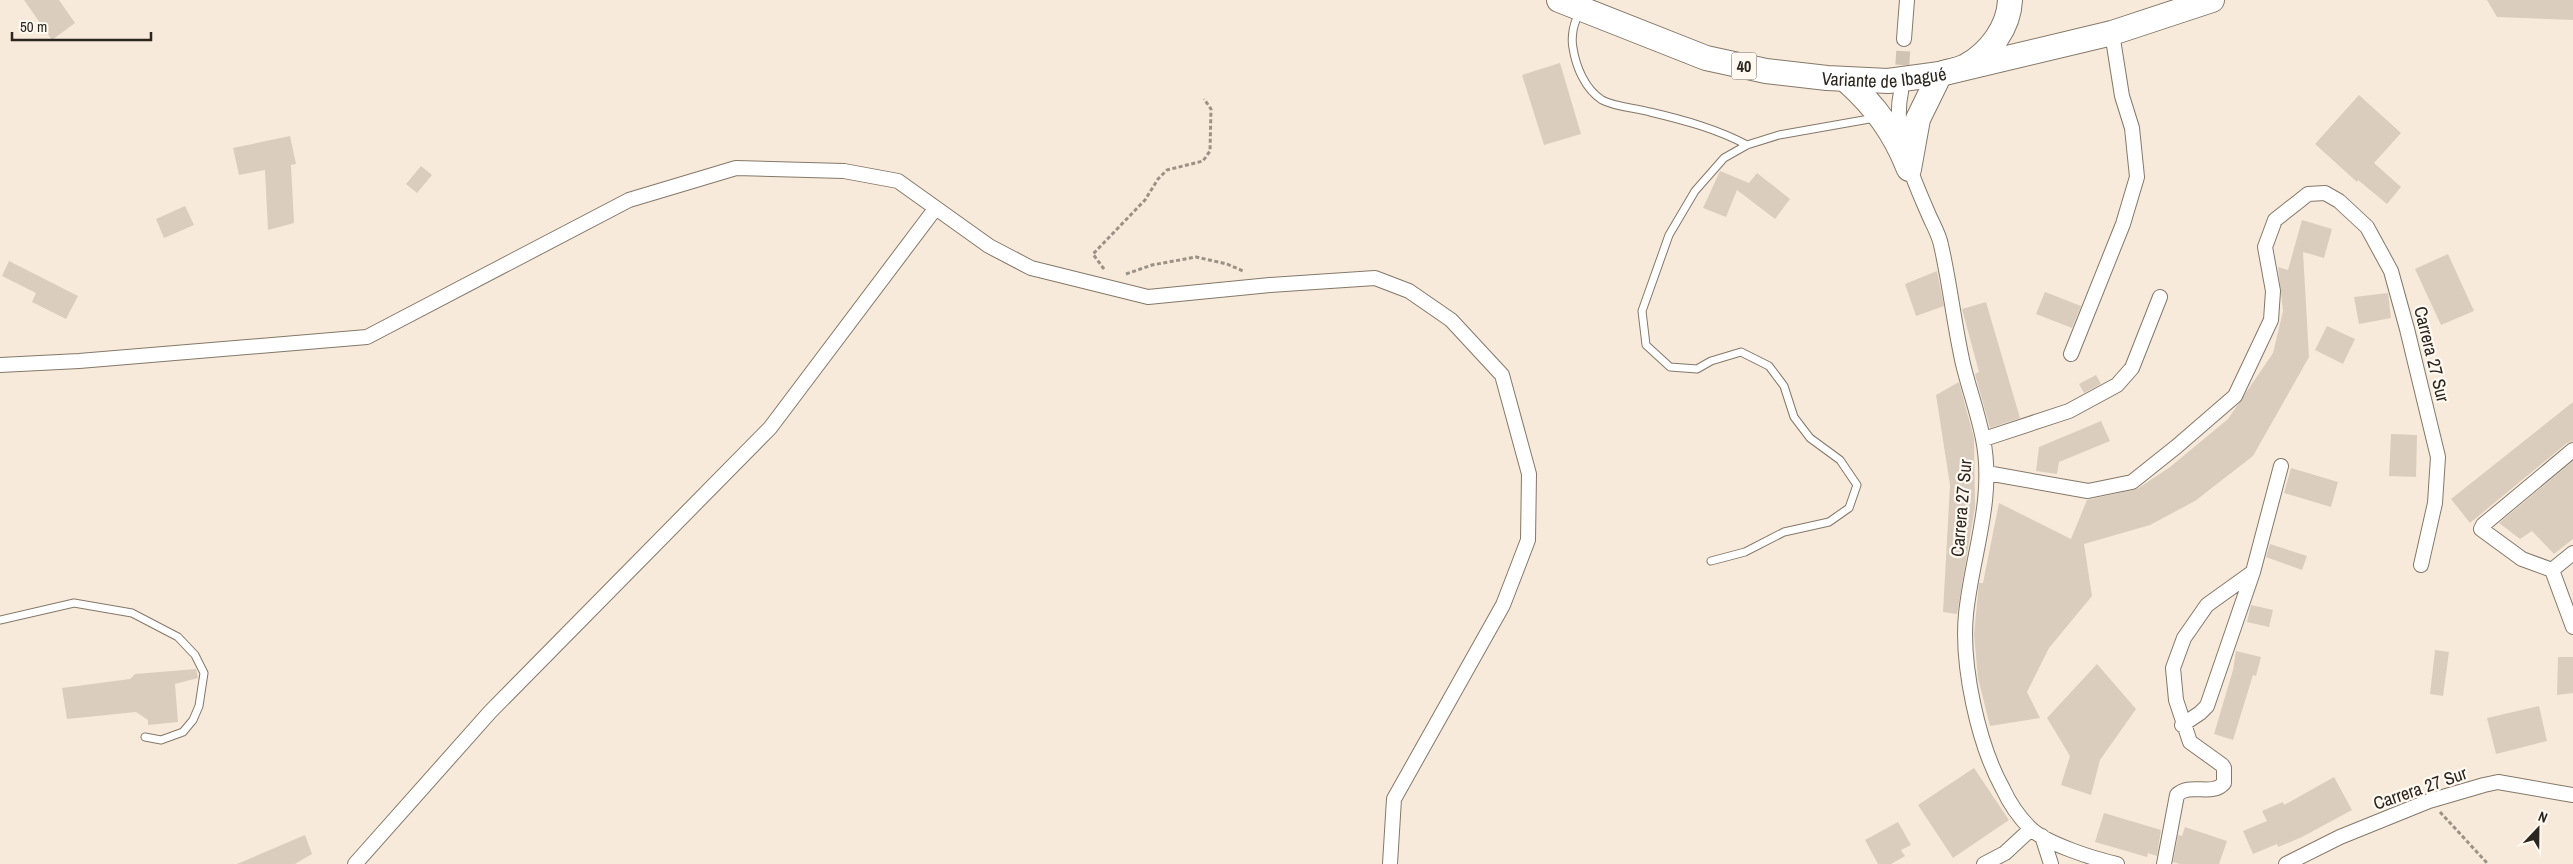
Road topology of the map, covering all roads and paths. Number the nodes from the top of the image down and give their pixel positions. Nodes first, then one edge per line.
1 (1559, 0) edge
2 (1907, 0) edge
3 (2010, 0) edge
4 (2212, 0) edge
5 (1583, 11) junction
6 (2112, 33) junction
7 (1904, 39) tunnel mouth
8 (1940, 74) junction
9 (1847, 81) junction
10 (1901, 92) tunnel mouth
11 (1204, 99) dead end
12 (1882, 117) junction
13 (1748, 145) junction
14 (1909, 169) junction
15 (935, 209) junction
16 (1109, 271) dead end
17 (1124, 274) dead end
18 (1270, 284) junction
19 (2160, 297) dead end
20 (2071, 354) dead end
21 (0, 365) edge
22 (1984, 439) junction
23 (2573, 450) edge
24 (2281, 466) dead end
25 (1987, 473) junction
26 (2573, 553) edge
27 (1711, 561) dead end
28 (2421, 565) dead end
29 (2552, 570) junction
30 (2253, 572) junction
31 (0, 620) edge
32 (2573, 627) edge
33 (2182, 725) junction
34 (146, 737) dead end
35 (2573, 795) edge
36 (2430, 801) junction
37 (2036, 832) junction
38 (355, 864) edge
39 (1390, 864) edge
40 (1984, 864) edge
41 (2051, 864) edge
42 (2117, 864) edge
43 (2164, 864) edge
44 (2286, 864) edge
45 (2488, 864) edge

1 - 5 highway, Variante de Ibagué / 40
2 - 7 street
3 - 8 highway
4 - 6 highway, Variante de Ibagué / 40
5 - 9 highway, Variante de Ibagué / 40
5 - 13 lane
6 - 8 highway, Variante de Ibagué / 40
6 - 20 street
8 - 9 highway, Variante de Ibagué / 40
8 - 14 highway
9 - 12 highway
10 - 14 street, Carrera 27 Sur
11 - 16 path
12 - 13 lane
12 - 14 highway
13 - 27 lane
14 - 22 street, Carrera 27 Sur
15 - 18 street
15 - 21 street
15 - 38 street
17 - 18 path
18 - 39 street
19 - 22 street
22 - 25 street, Carrera 27 Sur
23 - 29 street
24 - 30 street
25 - 28 street, Carrera 27 Sur
25 - 37 street, Carrera 27 Sur
26 - 29 street
29 - 32 street
30 - 33 street
30 - 33 street
31 - 34 lane
33 - 43 street
35 - 36 street, Carrera 27 Sur
36 - 44 street, Carrera 27 Sur
36 - 45 path
37 - 40 street
37 - 41 street
37 - 42 street

